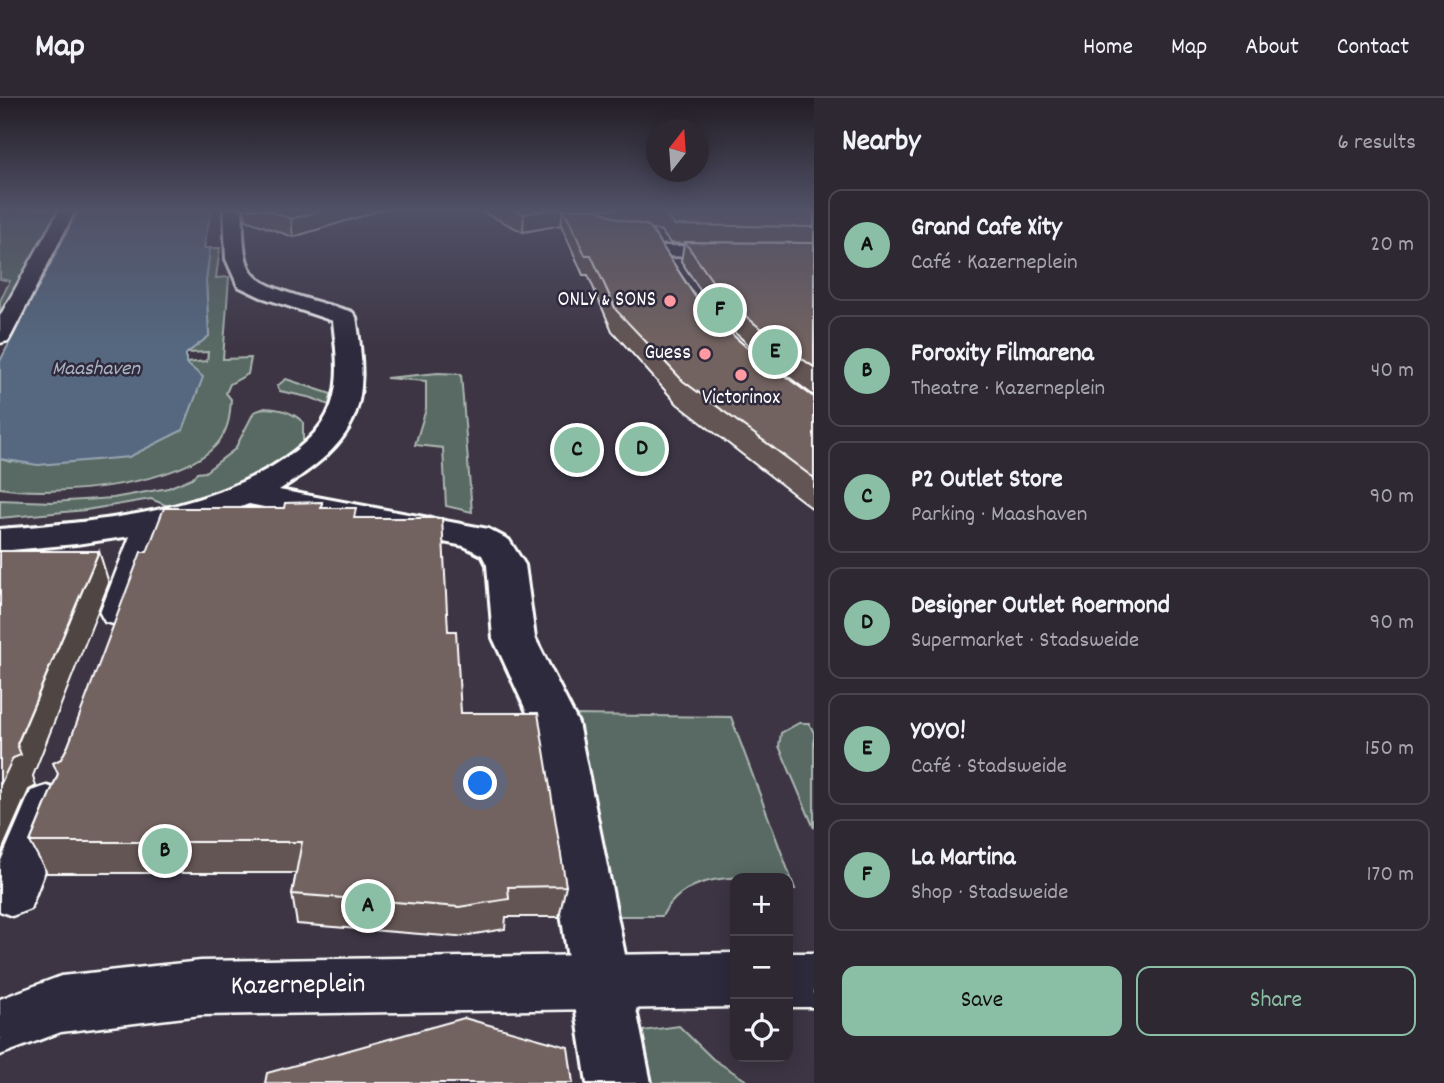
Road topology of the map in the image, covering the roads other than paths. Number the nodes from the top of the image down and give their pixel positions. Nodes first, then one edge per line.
1 (43, 255) edge
2 (236, 255) edge
3 (665, 255) edge
4 (679, 276) edge
5 (0, 336) edge
6 (248, 494) junction
7 (152, 521) junction
8 (0, 540) edge
9 (105, 649) edge
10 (47, 804) edge
11 (12, 893) dead end
12 (602, 980) junction
13 (730, 980) edge
14 (793, 980) edge
15 (814, 980) edge
16 (0, 1027) edge
17 (619, 1083) edge

1 - 5 street
2 - 6 street
3 - 4 street
6 - 7 street
6 - 12 street
7 - 8 street
7 - 9 street
10 - 11 street
12 - 13 street, Kazerneplein
12 - 16 street, Kazerneplein
12 - 17 street
14 - 15 street

